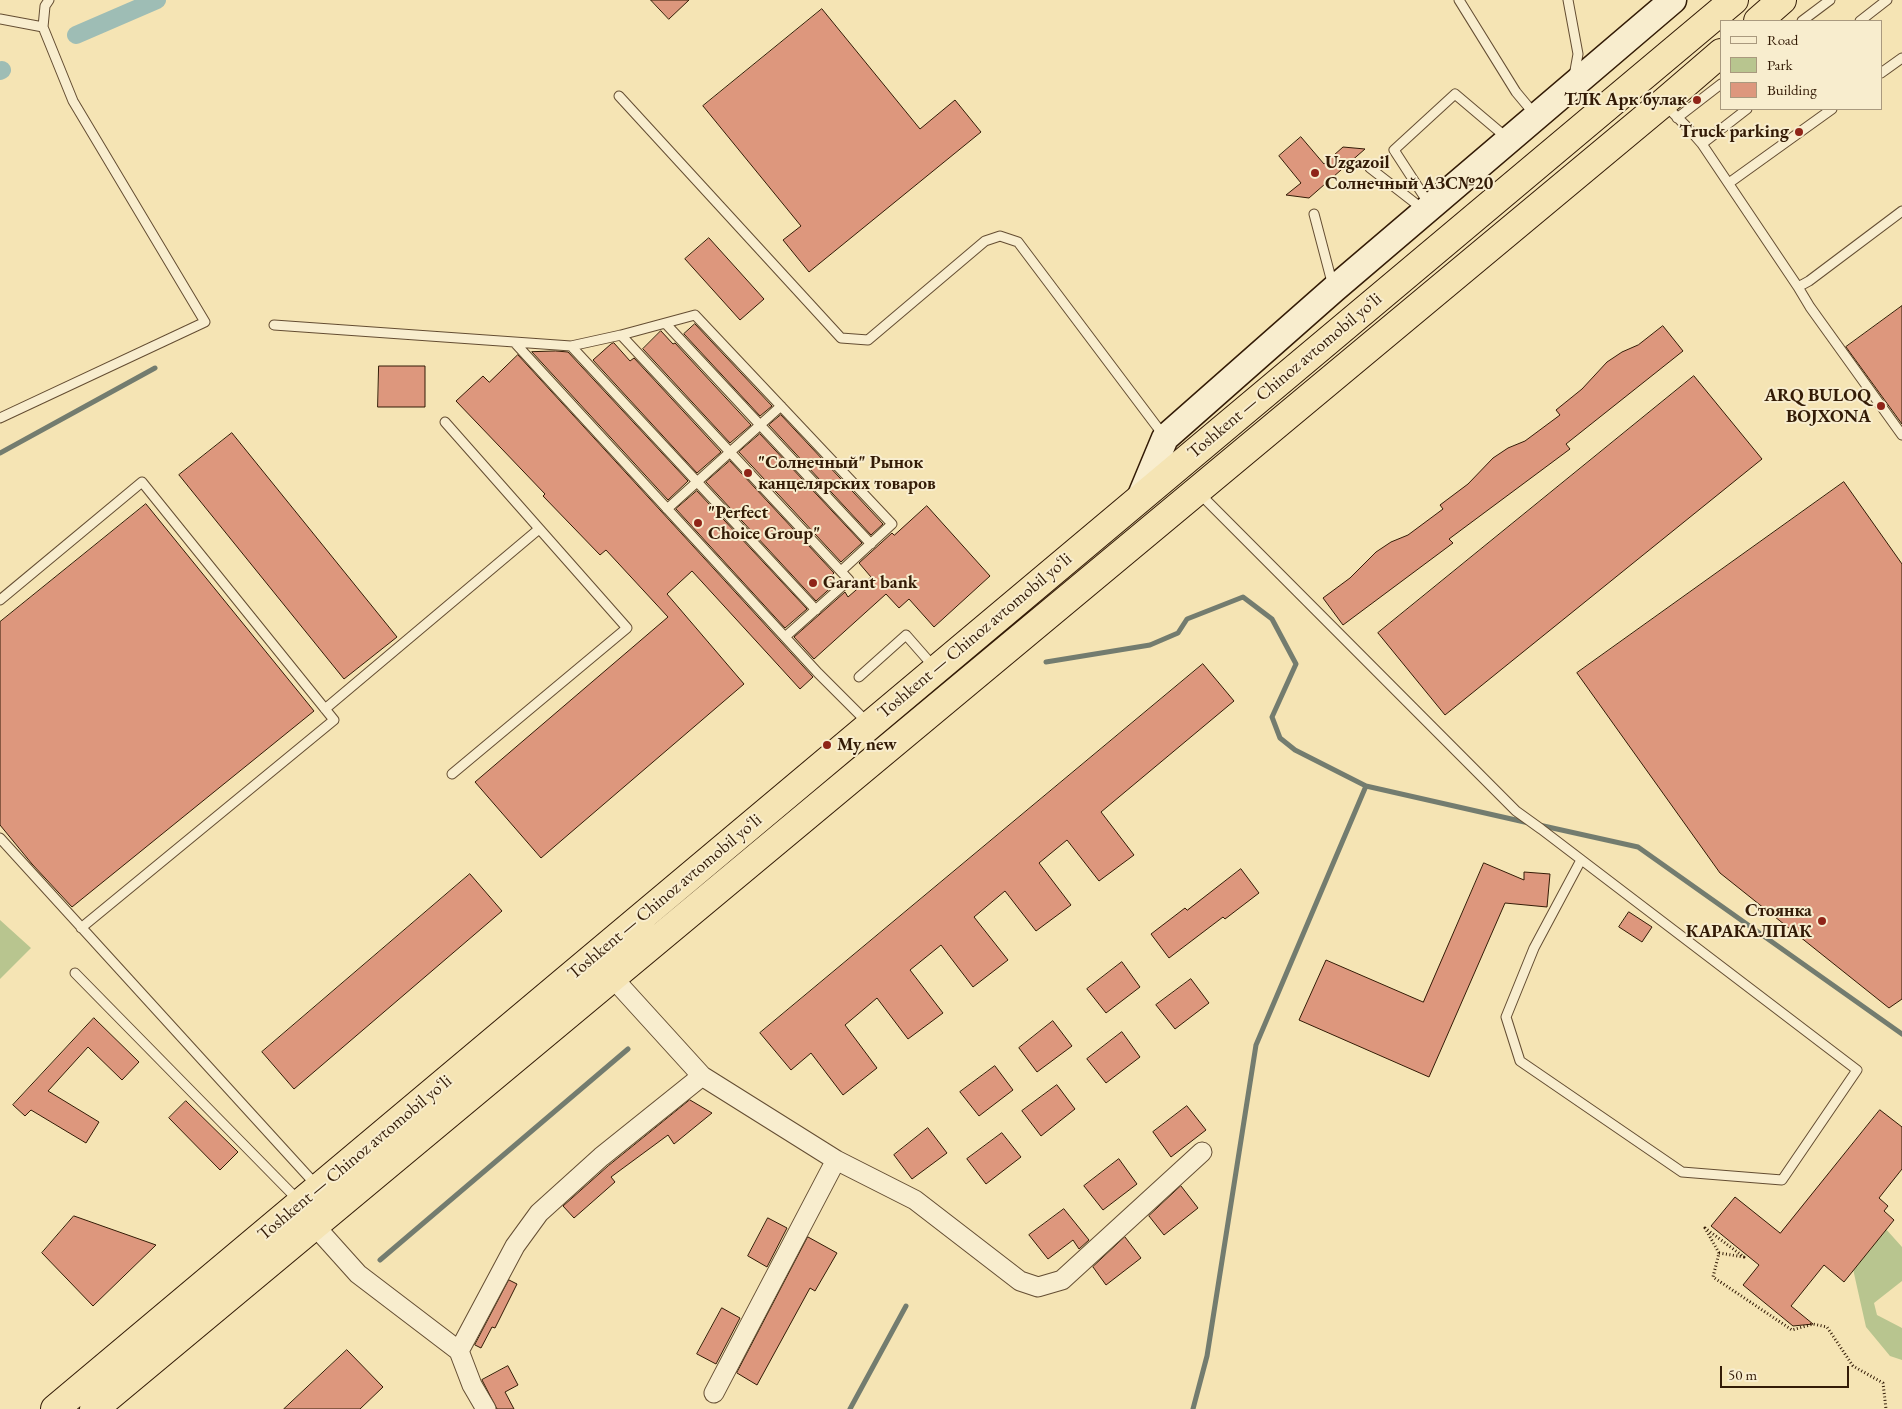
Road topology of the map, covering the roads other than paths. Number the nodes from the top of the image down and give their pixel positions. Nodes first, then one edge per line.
1 (49, 0) edge
2 (1460, 0) edge
3 (1568, 0) edge
4 (1673, 0) edge
5 (1734, 0) edge
6 (1782, 0) edge
7 (1830, 0) edge
8 (1887, 0) edge
9 (0, 19) edge
10 (1759, 20) edge
11 (1803, 20) edge
12 (1861, 20) edge
13 (43, 27) junction
14 (1720, 54) edge
15 (1902, 58) edge
16 (1882, 72) edge
17 (1573, 84) junction
18 (1720, 85) edge
19 (619, 96) dead end
20 (1670, 110) junction
21 (1746, 110) edge
22 (1831, 110) edge
23 (1536, 116) junction
24 (1509, 140) junction
25 (1702, 144) junction
26 (1370, 168) dead end
27 (1467, 176) junction
28 (1729, 184) junction
29 (1428, 209) junction
30 (1482, 210) junction
31 (1902, 211) edge
32 (1314, 214) dead end
33 (1489, 246) junction
34 (1798, 287) junction
35 (1334, 290) junction
36 (666, 324) junction
37 (274, 325) dead end
38 (621, 335) junction
39 (515, 343) junction
40 (571, 346) junction
41 (780, 406) junction
42 (0, 418) edge
43 (445, 422) dead end
44 (760, 425) junction
45 (1902, 435) edge
46 (1165, 438) junction
47 (730, 452) junction
48 (697, 482) junction
49 (1196, 490) junction
50 (1140, 498) junction
51 (667, 508) junction
52 (539, 529) junction
53 (871, 544) junction
54 (842, 571) junction
55 (0, 600) edge
56 (816, 610) junction
57 (785, 638) junction
58 (936, 669) junction
59 (859, 677) dead end
60 (325, 709) junction
61 (870, 725) junction
62 (452, 774) dead end
63 (0, 838) edge
64 (1581, 860) junction
65 (82, 928) junction
66 (75, 973) dead end
67 (612, 977) junction
68 (702, 1076) junction
69 (1202, 1152) dead end
70 (836, 1160) junction
71 (311, 1205) junction
72 (459, 1351) junction
73 (714, 1393) dead end
74 (55, 1409) edge
75 (94, 1409) edge
76 (486, 1409) edge

1 - 13 lane
2 - 23 lane
3 - 17 lane
4 - 17 street
5 - 30 highway, Toshkent — Chinoz avtomobil yoʻli
6 - 10 highway
7 - 11 lane
8 - 12 lane
9 - 13 lane
13 - 42 lane
14 - 20 highway, Toshkent — Chinoz avtomobil yoʻli
15 - 16 lane
17 - 23 street
18 - 20 lane
19 - 46 lane
20 - 25 lane
20 - 33 highway, Toshkent — Chinoz avtomobil yoʻli
21 - 25 lane
22 - 28 lane
23 - 24 street
24 - 27 street
24 - 29 lane
25 - 28 lane
26 - 29 lane
27 - 29 street
27 - 30 street
28 - 34 lane
29 - 35 street
30 - 33 highway
30 - 50 highway, Toshkent — Chinoz avtomobil yoʻli
31 - 34 lane
32 - 35 lane
33 - 49 highway, Toshkent — Chinoz avtomobil yoʻli
34 - 45 lane
35 - 46 street
36 - 38 lane
36 - 41 lane
36 - 44 lane
37 - 39 lane
38 - 40 lane
38 - 47 lane
39 - 40 lane
39 - 51 lane
40 - 48 lane
41 - 44 lane
41 - 53 lane
43 - 52 lane
44 - 47 lane
44 - 53 lane
46 - 50 street
47 - 48 lane
47 - 54 lane
48 - 51 lane
48 - 56 lane
49 - 64 lane
49 - 67 highway, Toshkent — Chinoz avtomobil yoʻli
50 - 58 highway, Toshkent — Chinoz avtomobil yoʻli
51 - 57 lane
52 - 60 lane
52 - 62 lane
53 - 54 lane
54 - 56 lane
55 - 60 lane
56 - 57 lane
57 - 61 lane
58 - 59 lane
58 - 61 highway, Toshkent — Chinoz avtomobil yoʻli
60 - 65 lane
61 - 71 highway, Toshkent — Chinoz avtomobil yoʻli
63 - 65 lane
64 - 64 lane
65 - 71 lane
66 - 71 lane
67 - 68 street
67 - 71 highway, Toshkent — Chinoz avtomobil yoʻli
68 - 70 street
68 - 72 street
69 - 70 street
70 - 73 street
71 - 72 street
71 - 74 highway, Toshkent — Chinoz avtomobil yoʻli
71 - 75 highway, Toshkent — Chinoz avtomobil yoʻli
72 - 76 street

